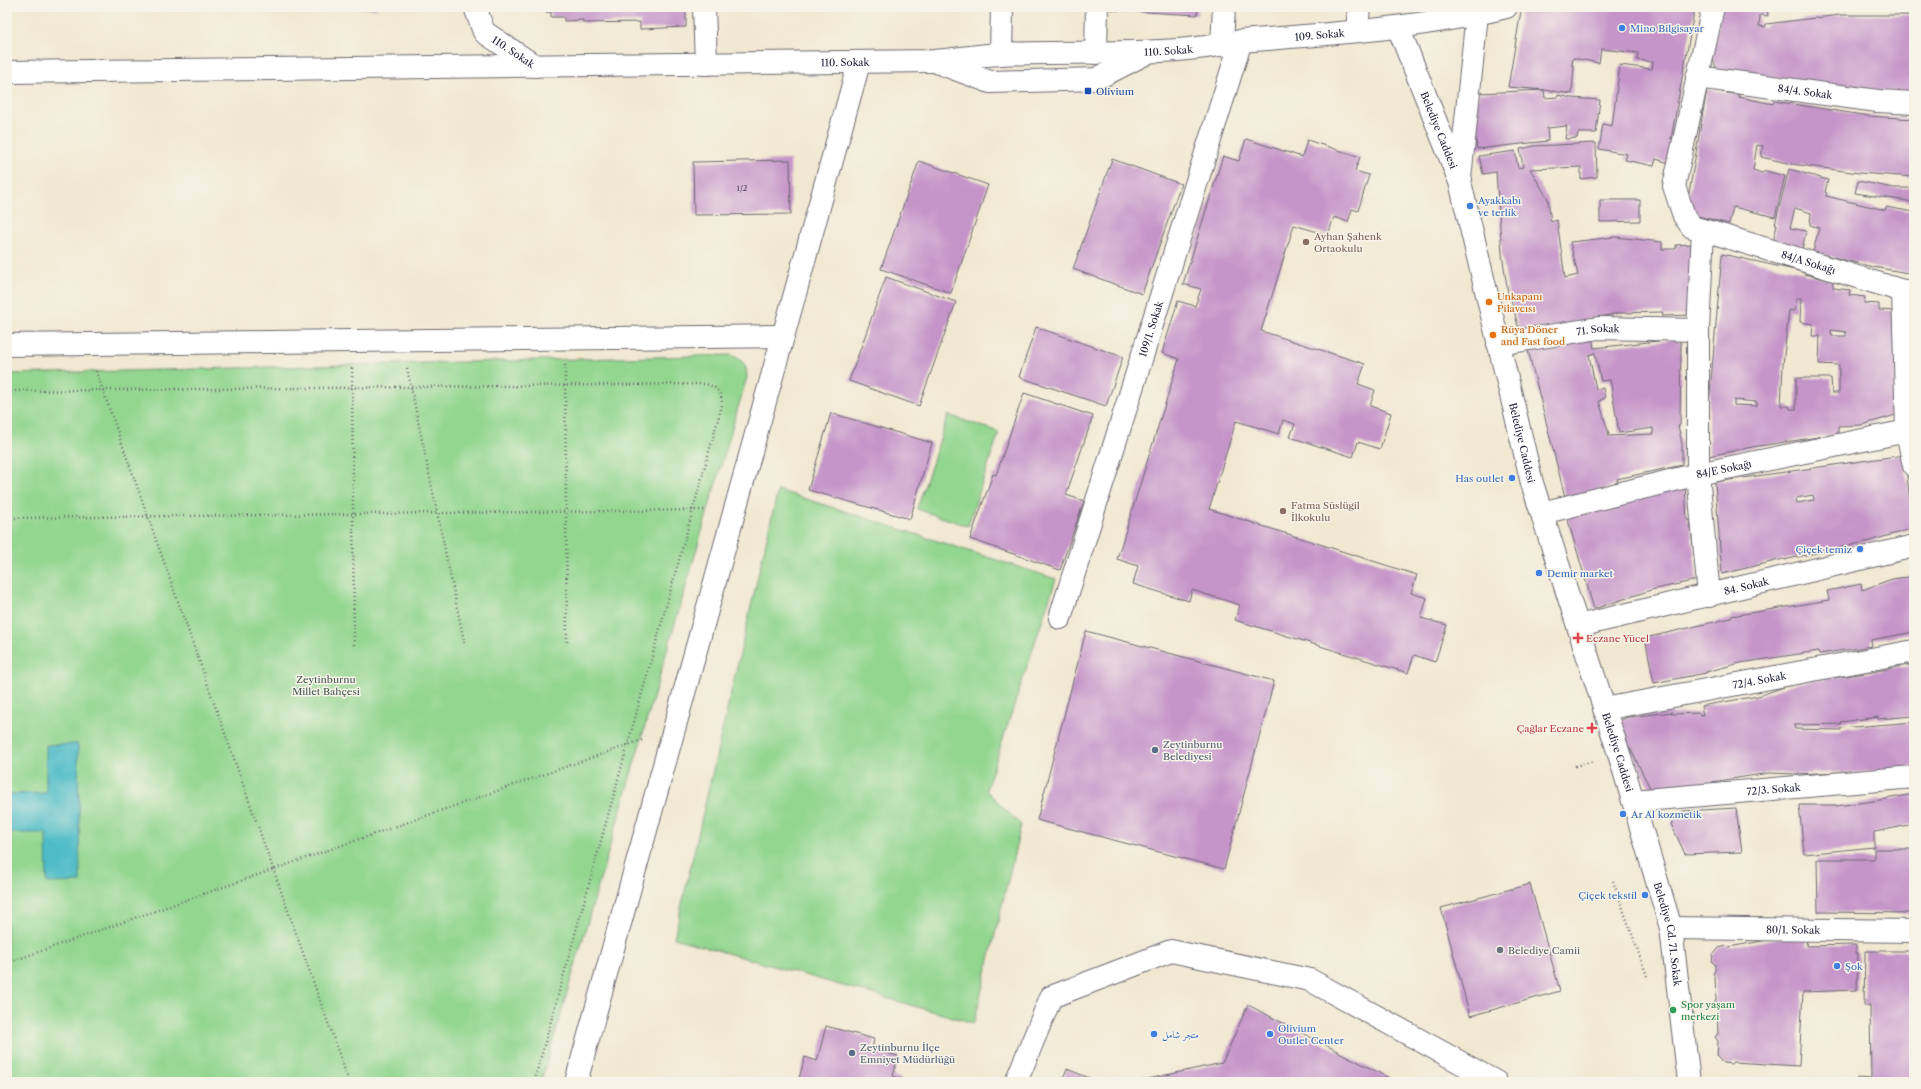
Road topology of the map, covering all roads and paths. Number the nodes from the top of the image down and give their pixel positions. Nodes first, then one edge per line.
1 (475, 7) edge
2 (704, 7) edge
3 (1002, 7) edge
4 (1097, 7) edge
5 (1224, 7) edge
6 (1359, 7) edge
7 (1506, 7) edge
8 (1713, 7) edge
9 (1478, 11) edge
10 (1398, 27) junction
11 (1357, 31) junction
12 (1231, 43) junction
13 (1150, 51) junction
14 (1096, 53) junction
15 (1001, 54) junction
16 (934, 61) junction
17 (859, 63) junction
18 (706, 64) junction
19 (535, 66) junction
20 (7, 72) edge
21 (1697, 77) junction
22 (1914, 103) edge
23 (1460, 182) junction
24 (1703, 231) junction
25 (1908, 291) edge
26 (1698, 330) junction
27 (783, 336) junction
28 (565, 339) junction
29 (401, 340) junction
30 (352, 341) junction
31 (86, 344) junction
32 (1498, 344) junction
33 (7, 345) edge
34 (565, 385) junction
35 (411, 387) junction
36 (352, 388) junction
37 (102, 390) junction
38 (7, 391) edge
39 (1907, 431) junction
40 (1914, 466) edge
41 (1698, 474) junction
42 (693, 510) junction
43 (735, 510) junction
44 (566, 511) junction
45 (437, 513) junction
46 (1542, 513) junction
47 (353, 514) junction
48 (147, 516) junction
49 (7, 518) edge
50 (1914, 546) edge
51 (1709, 596) junction
52 (1060, 618) dead end
53 (1578, 626) junction
54 (567, 644) dead end
55 (465, 646) dead end
56 (354, 647) dead end
57 (1914, 651) edge
58 (1604, 709) junction
59 (674, 729) junction
60 (628, 745) junction
61 (1914, 777) edge
62 (1633, 801) junction
63 (1650, 858) joint
64 (273, 870) junction
65 (1671, 928) junction
66 (1914, 931) edge
67 (7, 964) edge
68 (350, 1082) edge
69 (534, 1082) edge
70 (576, 1082) edge
71 (1016, 1082) edge
72 (1496, 1082) edge
73 (1689, 1082) edge

1 - 19 street, 110. Sokak
2 - 18 street
3 - 15 street
4 - 14 street
5 - 12 street, 109/1. Sokak
6 - 11 street
7 - 9 street, 109. Sokak
8 - 21 street
9 - 10 street, 109. Sokak
9 - 23 street
10 - 11 street, 109. Sokak
10 - 23 street, Belediye Caddesi
11 - 12 street, 109. Sokak
12 - 13 street, 110. Sokak
12 - 52 street, 109/1. Sokak
13 - 14 street, 110. Sokak
13 - 16 street
14 - 15 street, 110. Sokak
15 - 16 street, 110. Sokak
16 - 17 street, 110. Sokak
17 - 18 street, 110. Sokak
17 - 27 street
18 - 19 street, 110. Sokak
19 - 20 street
21 - 22 street, 84/4. Sokak
21 - 24 street
23 - 32 street, Belediye Caddesi
24 - 25 street, 84/A Sokağı
24 - 26 street
25 - 39 street
26 - 32 street, 71. Sokak
26 - 41 street
27 - 28 street
27 - 43 street
28 - 29 street
28 - 34 path
29 - 30 street
29 - 35 path
30 - 31 street
30 - 36 path
31 - 33 street
31 - 37 path
32 - 46 street, Belediye Caddesi
34 - 35 path
34 - 42 path
34 - 44 path
35 - 36 path
35 - 45 path
36 - 37 path
36 - 47 path
37 - 38 path
37 - 48 path
39 - 40 street
39 - 41 street, 84/E Sokağı
41 - 46 street, 84/E Sokağı
41 - 51 street
42 - 43 path
42 - 44 path
42 - 60 path
43 - 59 street
44 - 45 path
44 - 54 path
45 - 47 path
45 - 55 path
46 - 53 street, Belediye Caddesi
47 - 48 path
47 - 56 path
48 - 49 path
48 - 64 path
50 - 51 street, 84. Sokak
51 - 53 street, 84. Sokak
53 - 58 street, Belediye Caddesi
57 - 58 street, 72/4. Sokak
58 - 62 street, Belediye Caddesi
59 - 60 path
59 - 70 street
60 - 64 path
60 - 69 path
61 - 62 street, 72/3. Sokak
62 - 63 street, Belediye Caddesi
63 - 65 street, Belediye Cd. 71. Sokak
64 - 67 path
64 - 68 path
65 - 66 street, 80/1. Sokak
65 - 73 street, Belediye Cd. 71. Sokak
71 - 72 street

